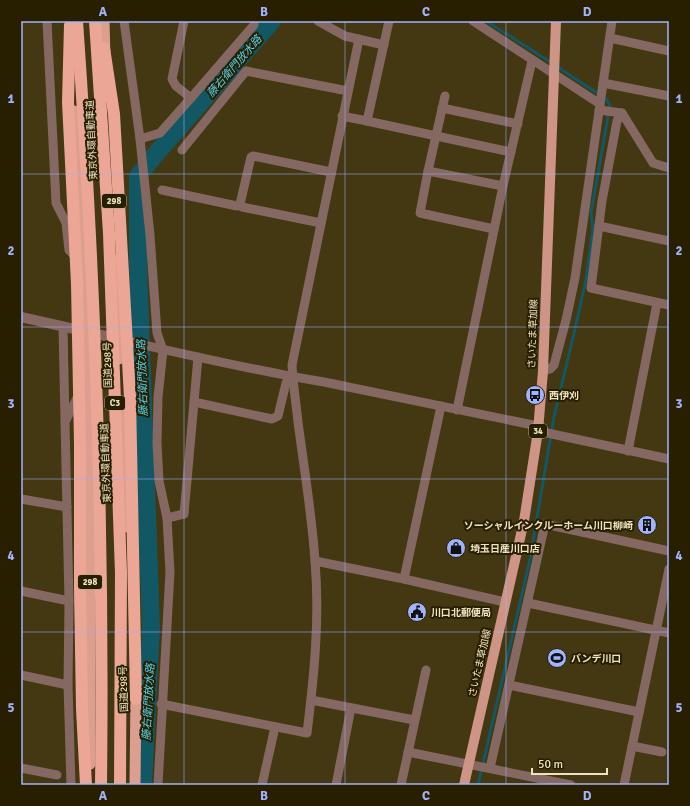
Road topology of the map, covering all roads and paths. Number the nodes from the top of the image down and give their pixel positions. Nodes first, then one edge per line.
1 (47, 21) edge
2 (65, 21) edge
3 (70, 21) edge
4 (77, 21) edge
5 (95, 21) edge
6 (100, 21) edge
7 (104, 21) edge
8 (124, 21) edge
9 (184, 21) edge
10 (254, 21) edge
11 (318, 21) edge
12 (389, 21) edge
13 (473, 21) edge
14 (556, 21) edge
15 (612, 21) edge
16 (610, 38) junction
17 (359, 39) junction
18 (384, 45) junction
19 (669, 51) edge
20 (532, 60) junction
21 (554, 73) junction
22 (603, 83) junction
23 (348, 91) junction
24 (445, 96) dead end
25 (669, 96) edge
26 (191, 98) junction
27 (600, 107) junction
28 (442, 108) junction
29 (622, 113) junction
30 (342, 116) junction
31 (367, 121) junction
32 (518, 124) junction
33 (436, 137) junction
34 (140, 139) junction
35 (182, 150) dead end
36 (511, 152) junction
37 (669, 168) edge
38 (428, 171) junction
39 (331, 172) junction
40 (503, 186) junction
41 (162, 190) dead end
42 (240, 204) junction
43 (321, 223) junction
44 (599, 226) junction
45 (494, 229) junction
46 (669, 241) edge
47 (85, 266) junction
48 (658, 303) junction
49 (669, 305) edge
50 (21, 317) edge
51 (63, 327) junction
52 (86, 332) junction
53 (119, 339) junction
54 (163, 350) junction
55 (198, 357) junction
56 (542, 371) junction
57 (291, 377) junction
58 (86, 379) junction
59 (194, 402) junction
60 (441, 406) junction
61 (457, 410) junction
62 (65, 422) junction
63 (538, 428) junction
64 (628, 450) junction
65 (669, 459) edge
66 (21, 499) edge
67 (67, 507) junction
68 (167, 518) junction
69 (669, 551) edge
70 (315, 561) junction
71 (669, 569) edge
72 (404, 579) junction
73 (21, 591) edge
74 (69, 601) junction
75 (505, 602) junction
76 (528, 603) junction
77 (656, 630) junction
78 (669, 633) edge
79 (426, 670) dead end
80 (21, 675) edge
81 (68, 684) junction
82 (509, 685) junction
83 (136, 699) junction
84 (310, 700) junction
85 (161, 704) junction
86 (351, 708) junction
87 (639, 712) junction
88 (414, 720) junction
89 (275, 727) junction
90 (632, 746) junction
91 (408, 752) junction
92 (662, 752) dead end
93 (468, 764) junction
94 (21, 768) edge
95 (490, 768) junction
96 (57, 775) dead end
97 (71, 785) edge
98 (86, 785) edge
99 (90, 785) edge
100 (102, 785) edge
101 (120, 785) edge
102 (134, 785) edge
103 (158, 785) edge
104 (262, 785) edge
105 (336, 785) edge
106 (401, 785) edge
107 (464, 785) edge
108 (571, 785) edge
109 (624, 785) edge

1 - 47 street
2 - 47 highway, 国道298号 / 298
3 - 98 highway, bridge
4 - 100 highway, 東京外環自動車道 / C3, bridge
5 - 101 highway, 東京外環自動車道 / C3, bridge
6 - 83 highway, bridge
7 - 53 highway, 国道298号 / 298
8 - 34 street
9 - 26 street
10 - 26 street
11 - 17 street
12 - 18 street
13 - 20 street
14 - 21 main road, さいたま草加線 / 34
15 - 16 street
16 - 19 street
16 - 22 street
17 - 18 street
17 - 23 street
18 - 31 street
20 - 21 street
20 - 32 street
21 - 27 street
21 - 56 main road, さいたま草加線 / 34
22 - 25 street
22 - 27 street
23 - 30 street
23 - 35 street
24 - 28 street
26 - 34 street
27 - 29 street
27 - 56 street
28 - 32 street
28 - 33 street
29 - 37 street
29 - 44 street
30 - 31 street
30 - 39 street
31 - 33 street
32 - 36 street
33 - 36 street
33 - 38 street
34 - 54 street
36 - 40 street
38 - 40 street
38 - 45 street
39 - 42 street
39 - 43 street
40 - 45 street
41 - 42 street
42 - 43 street
43 - 57 street
44 - 46 street
44 - 48 street
45 - 61 street
47 - 52 highway, 国道298号 / 298
48 - 49 street
48 - 64 street
50 - 51 street
51 - 52 street
51 - 62 street
52 - 53 street
52 - 58 highway, 国道298号 / 298
53 - 54 street
53 - 83 highway, 国道298号 / 298
54 - 55 street
54 - 68 street
55 - 57 street
55 - 59 street
56 - 63 main road, さいたま草加線 / 34
57 - 59 street
57 - 60 street
57 - 70 street
58 - 62 street
58 - 99 highway, 国道298号 / 298
59 - 68 street
60 - 61 street
60 - 72 street
61 - 63 street
62 - 67 street
63 - 64 street
63 - 75 main road, さいたま草加線 / 34
64 - 65 street
66 - 67 street
67 - 74 street
68 - 85 street
69 - 76 street
70 - 72 street
70 - 84 street
71 - 77 street
72 - 75 street
73 - 74 street
74 - 81 street
75 - 93 main road, さいたま草加線 / 34
76 - 77 street
76 - 82 street
77 - 78 street
77 - 87 street
79 - 88 street
80 - 81 street
81 - 97 street
82 - 87 street
82 - 95 street
83 - 102 highway, 国道298号 / 298
84 - 86 street
84 - 89 street
85 - 89 street
85 - 103 street
86 - 88 street
86 - 105 street
87 - 90 street
88 - 91 street
89 - 104 street
90 - 92 street
90 - 109 street
91 - 93 street
91 - 106 street
93 - 95 street
93 - 107 main road, さいたま草加線 / 34
94 - 96 street
95 - 108 street

